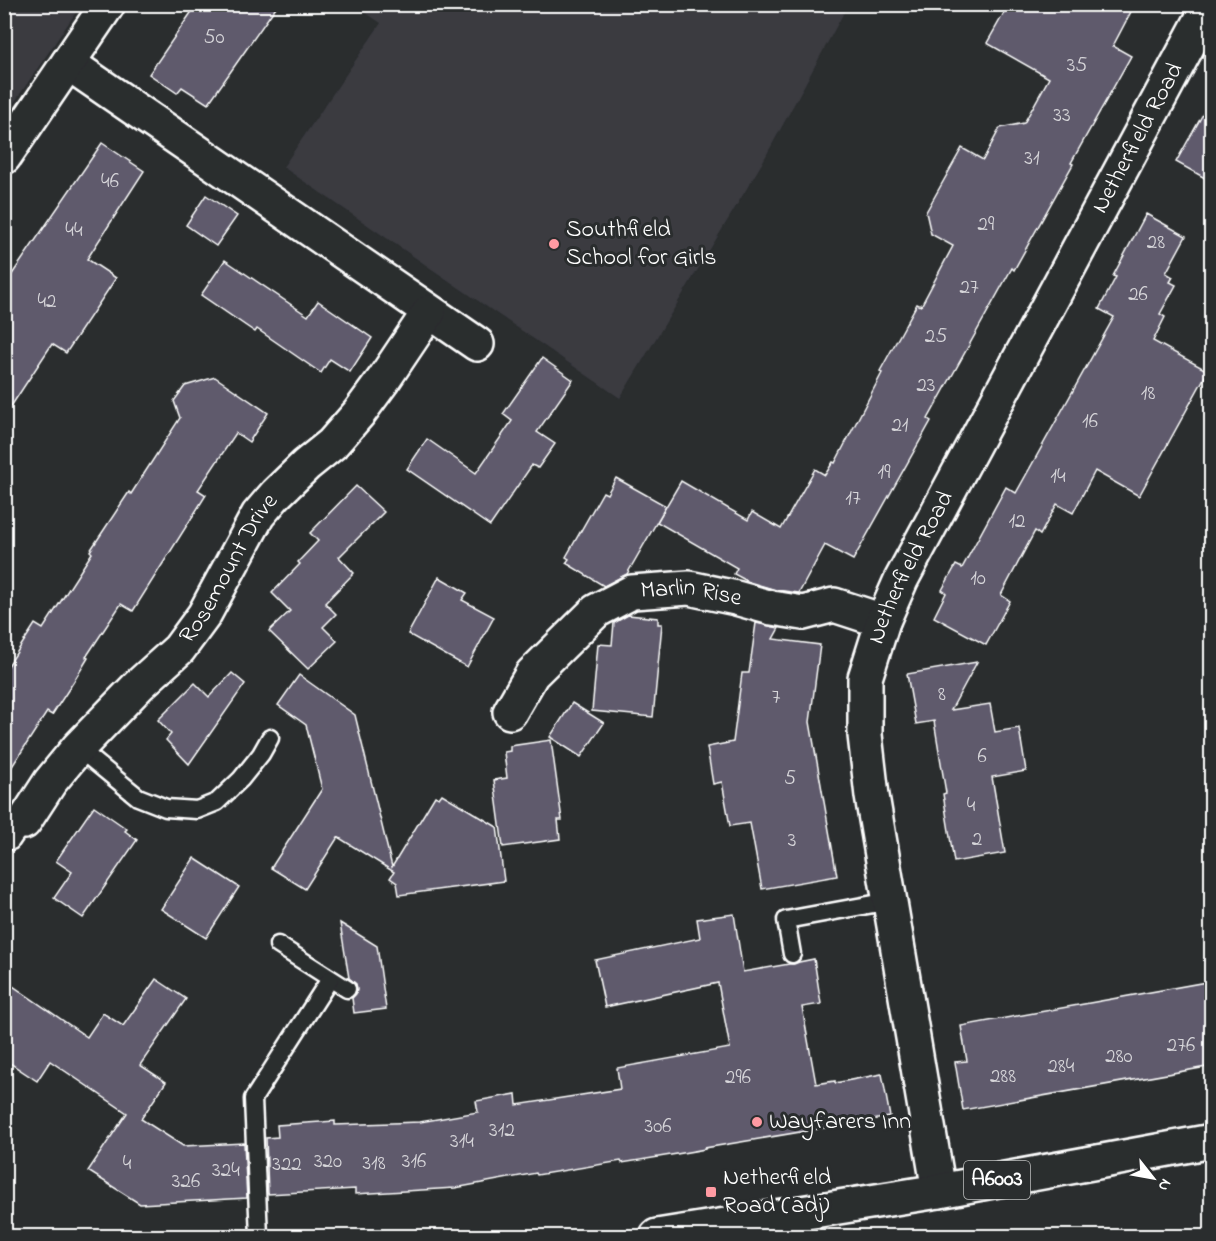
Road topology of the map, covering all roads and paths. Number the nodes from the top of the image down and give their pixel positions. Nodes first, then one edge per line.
1 (108, 4) edge
2 (1210, 4) edge
3 (1201, 45) edge
4 (68, 63) junction
5 (4, 157) edge
6 (429, 312) junction
7 (477, 344) dead end
8 (883, 621) junction
9 (510, 712) dead end
10 (270, 738) dead end
11 (78, 748) junction
12 (14, 829) edge
13 (890, 901) junction
14 (278, 945) dead end
15 (792, 954) dead end
16 (330, 979) junction
17 (346, 989) dead end
18 (1212, 1141) edge
19 (939, 1191) junction
20 (259, 1236) edge
21 (657, 1236) edge

1 - 4 street
2 - 3 street, Netherfield Road
3 - 8 street, Netherfield Road
4 - 5 street
4 - 6 street
6 - 7 street
6 - 11 street, Rosemount Drive
8 - 9 street, Marlin Rise
8 - 13 street, Netherfield Road
10 - 11 lane
11 - 12 street, Rosemount Drive
13 - 15 lane
13 - 19 street, Netherfield Road
14 - 16 lane
16 - 17 lane
16 - 20 lane
18 - 19 street, A6003
19 - 21 street, A6003

